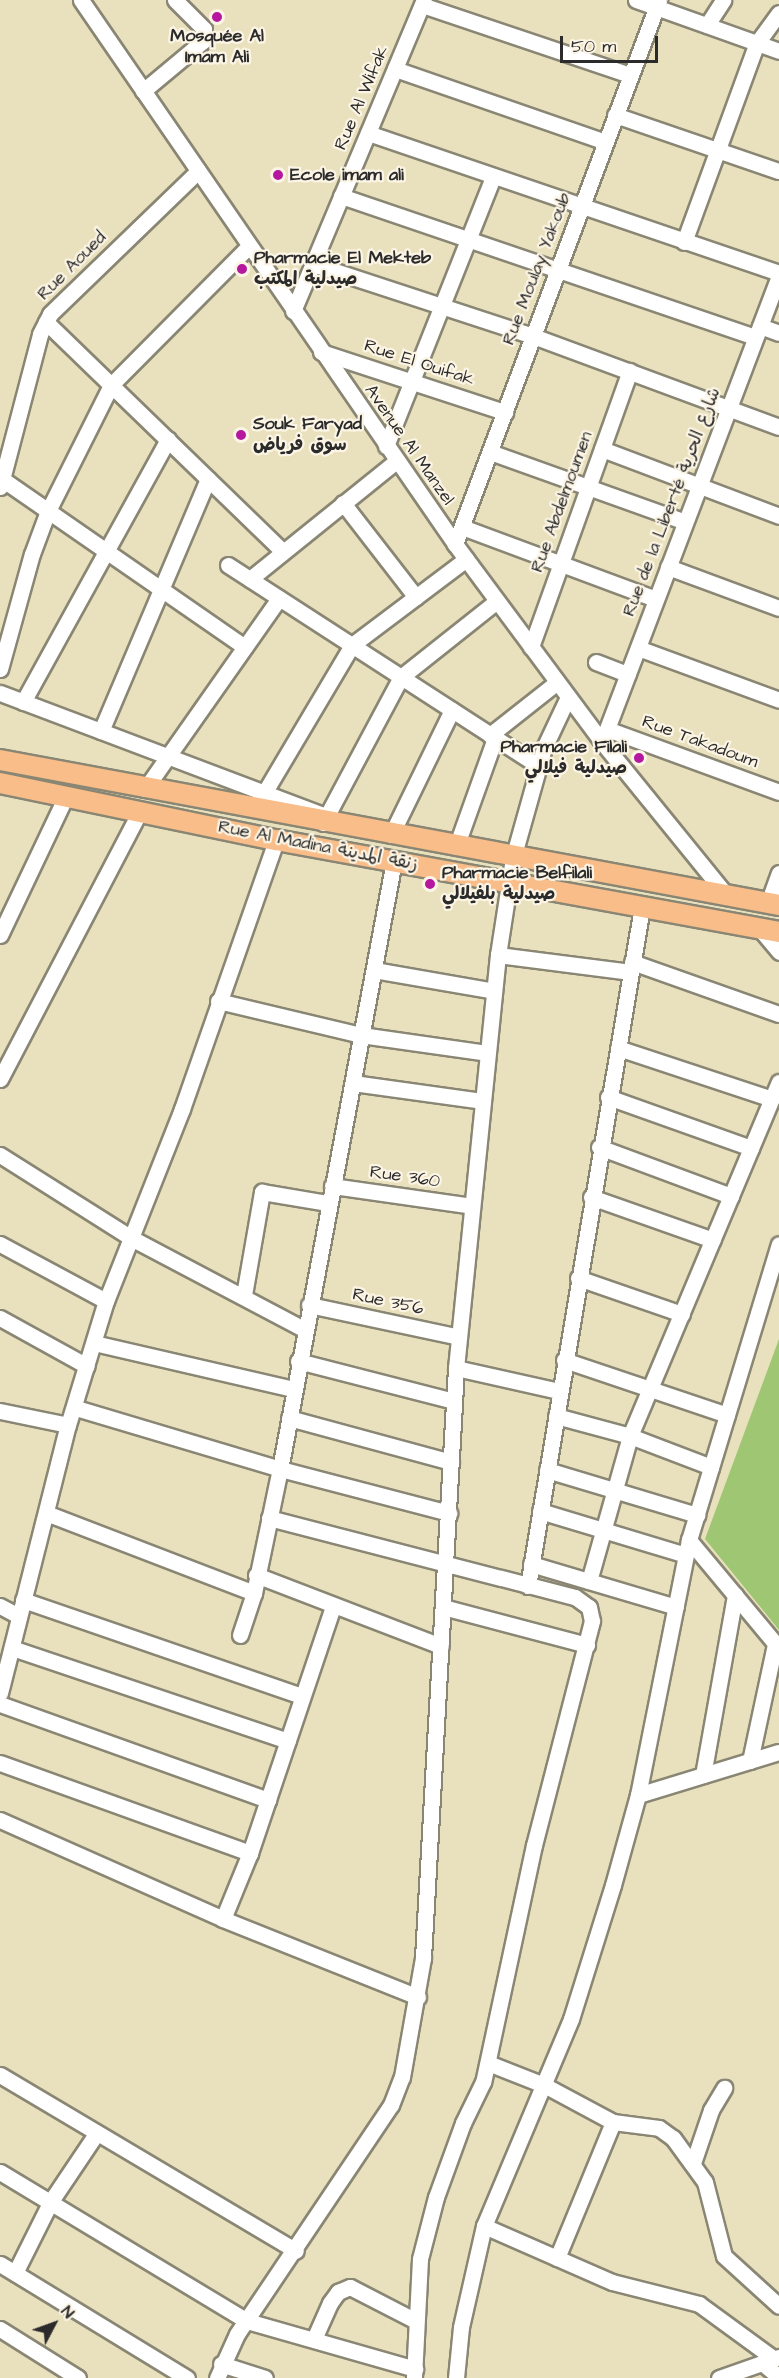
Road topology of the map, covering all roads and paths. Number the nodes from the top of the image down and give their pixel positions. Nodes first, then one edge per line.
1 (81, 0) edge
2 (175, 0) edge
3 (636, 0) edge
4 (723, 0) edge
5 (423, 3) edge
6 (657, 4) edge
7 (779, 13) edge
8 (707, 25) junction
9 (757, 43) junction
10 (779, 51) edge
11 (395, 69) junction
12 (630, 75) junction
13 (143, 91) junction
14 (615, 115) junction
15 (368, 133) junction
16 (606, 142) junction
17 (717, 148) junction
18 (198, 171) junction
19 (779, 171) edge
20 (493, 177) junction
21 (342, 196) junction
22 (581, 207) junction
23 (468, 240) junction
24 (684, 242) junction
25 (249, 246) junction
26 (313, 264) junction
27 (557, 271) junction
28 (779, 274) edge
29 (442, 306) junction
30 (293, 311) junction
31 (46, 322) junction
32 (758, 332) junction
33 (779, 333) edge
34 (533, 336) junction
35 (321, 352) junction
36 (630, 371) junction
37 (412, 380) junction
38 (111, 385) junction
39 (729, 408) junction
40 (505, 412) junction
41 (779, 427) edge
42 (168, 440) junction
43 (386, 446) junction
44 (602, 449) junction
45 (490, 452) junction
46 (396, 461) junction
47 (208, 479) junction
48 (1, 483) edge
49 (588, 486) junction
50 (699, 486) junction
51 (343, 503) junction
52 (48, 511) junction
53 (779, 516) edge
54 (686, 522) junction
55 (462, 527) junction
56 (455, 544) junction
57 (106, 551) junction
58 (283, 552) junction
59 (466, 559) junction
60 (561, 563) junction
61 (228, 565) dead end
62 (668, 567) junction
63 (250, 579) junction
64 (162, 589) junction
65 (416, 597) junction
66 (279, 598) junction
67 (656, 599) junction
68 (497, 601) junction
69 (779, 608) edge
70 (352, 645) junction
71 (245, 646) junction
72 (531, 646) junction
73 (638, 648) junction
74 (596, 662) dead end
75 (0, 669) edge
76 (628, 674) junction
77 (400, 677) junction
78 (557, 682) junction
79 (0, 693) edge
80 (568, 697) junction
81 (779, 700) edge
82 (23, 702) junction
83 (452, 710) junction
84 (101, 731) junction
85 (493, 736) junction
86 (604, 736) junction
87 (169, 755) junction
88 (0, 760) edge
89 (539, 766) junction
90 (0, 783) edge
91 (145, 789) junction
92 (265, 791) junction
93 (779, 792) edge
94 (66, 796) junction
95 (254, 810) junction
96 (140, 811) junction
97 (325, 819) junction
98 (391, 835) junction
99 (276, 840) junction
100 (456, 847) junction
101 (513, 858) junction
102 (394, 861) junction
103 (779, 873) edge
104 (509, 880) junction
105 (727, 896) junction
106 (773, 904) edge
107 (642, 907) junction
108 (769, 930) edge
109 (0, 935) edge
110 (779, 952) edge
111 (498, 955) junction
112 (632, 967) junction
113 (374, 970) junction
114 (494, 991) junction
115 (218, 1001) junction
116 (779, 1014) edge
117 (361, 1035) junction
118 (618, 1048) junction
119 (487, 1053) junction
120 (0, 1079) edge
121 (779, 1082) edge
122 (353, 1083) junction
123 (608, 1097) junction
124 (772, 1099) junction
125 (482, 1101) junction
126 (599, 1147) junction
127 (751, 1148) junction
128 (0, 1155) edge
129 (332, 1186) junction
130 (731, 1196) junction
131 (591, 1197) junction
132 (328, 1203) junction
133 (472, 1206) junction
134 (133, 1239) junction
135 (712, 1240) junction
136 (0, 1244) edge
137 (779, 1244) edge
138 (578, 1278) junction
139 (244, 1295) junction
140 (106, 1301) junction
141 (309, 1305) junction
142 (682, 1314) junction
143 (0, 1318) edge
144 (304, 1329) junction
145 (0, 1331) edge
146 (32, 1336) junction
147 (459, 1337) junction
148 (94, 1343) junction
149 (564, 1360) junction
150 (298, 1361) junction
151 (87, 1366) junction
152 (456, 1368) junction
153 (293, 1389) junction
154 (650, 1389) junction
155 (559, 1391) junction
156 (454, 1401) junction
157 (76, 1408) junction
158 (0, 1412) edge
159 (727, 1415) junction
160 (556, 1416) junction
161 (289, 1418) junction
162 (68, 1425) junction
163 (630, 1436) junction
164 (451, 1462) junction
165 (711, 1467) junction
166 (280, 1469) junction
167 (547, 1470) junction
168 (615, 1490) junction
169 (540, 1510) junction
170 (46, 1513) junction
171 (449, 1513) junction
172 (697, 1515) junction
173 (269, 1518) junction
174 (604, 1530) junction
175 (689, 1540) junction
176 (686, 1555) junction
177 (446, 1563) junction
178 (531, 1564) junction
179 (256, 1575) junction
180 (589, 1581) junction
181 (528, 1586) junction
182 (254, 1593) junction
183 (735, 1595) junction
184 (23, 1600) junction
185 (0, 1606) edge
186 (333, 1606) junction
187 (443, 1607) junction
188 (676, 1607) junction
189 (19, 1616) junction
190 (240, 1635) dead end
191 (587, 1645) junction
192 (441, 1646) junction
193 (777, 1646) edge
194 (7, 1656) edge
195 (0, 1693) edge
196 (302, 1696) junction
197 (0, 1704) edge
198 (288, 1741) junction
199 (779, 1752) edge
200 (750, 1761) junction
201 (0, 1763) edge
202 (703, 1775) junction
203 (638, 1795) junction
204 (268, 1800) junction
205 (0, 1820) edge
206 (250, 1852) junction
207 (223, 1919) junction
208 (418, 1997) junction
209 (488, 2063) junction
210 (0, 2075) edge
211 (544, 2085) junction
212 (724, 2088) dead end
213 (613, 2122) junction
214 (96, 2134) junction
215 (693, 2163) junction
216 (0, 2172) edge
217 (51, 2201) junction
218 (484, 2226) junction
219 (296, 2251) junction
220 (557, 2258) junction
221 (0, 2264) edge
222 (15, 2273) junction
223 (779, 2306) edge
224 (247, 2321) junction
225 (416, 2321) junction
226 (0, 2329) edge
227 (314, 2339) junction
228 (771, 2359) edge
229 (219, 2371) edge
230 (415, 2373) edge
231 (78, 2378) edge
232 (187, 2378) edge
233 (265, 2378) edge
234 (456, 2378) edge
235 (719, 2378) edge
236 (779, 2378) edge

1 - 13 street, Avenue Al Manzel
2 - 13 street
3 - 6 street
4 - 8 street
5 - 11 street, Rue Al Wifak
5 - 12 street
6 - 8 street
6 - 12 street, Rue Moulay Yakoub
7 - 9 street
8 - 9 street
9 - 10 street
9 - 17 street
11 - 15 street, Rue Al Wifak
11 - 16 street
12 - 14 street, Rue Moulay Yakoub
13 - 18 street, Avenue Al Manzel
14 - 16 street, Rue Moulay Yakoub
14 - 17 street
15 - 20 street
15 - 21 street, Rue Al Wifak
16 - 22 street, Rue Moulay Yakoub
17 - 19 street
17 - 24 street
18 - 25 street, Avenue Al Manzel
18 - 31 street, Rue Aoued
20 - 22 street
20 - 23 street
21 - 23 street
21 - 26 street, Rue Al Wifak
22 - 24 street
22 - 27 street, Rue Moulay Yakoub
23 - 27 street
23 - 29 street
24 - 28 street
25 - 30 street, Avenue Al Manzel
25 - 38 street
26 - 29 street
26 - 30 street, Rue Al Wifak
27 - 32 street
27 - 34 street, Rue Moulay Yakoub
28 - 32 street, Rue de la Liberté شارع الحرية
29 - 34 street
29 - 37 street
30 - 35 street, Avenue Al Manzel
31 - 38 street
31 - 48 street, Rue Aoued
32 - 33 street
32 - 39 street, Rue de la Liberté شارع الحرية
34 - 36 street
34 - 40 street, Rue Moulay Yakoub
35 - 37 street, Rue El Ouifak
35 - 43 street, Avenue Al Manzel
36 - 39 street
36 - 44 street, Rue Abdelmoumen
37 - 40 street, Rue El Ouifak
37 - 43 street
38 - 42 street
38 - 52 street
39 - 41 street
39 - 50 street, Rue de la Liberté شارع الحرية
40 - 45 street, Rue Moulay Yakoub
42 - 47 street
42 - 57 street
43 - 46 street, Avenue Al Manzel
44 - 49 street, Rue Abdelmoumen
44 - 50 street
45 - 49 street
45 - 55 street, Rue Moulay Yakoub
46 - 51 street
46 - 56 street, Avenue Al Manzel
47 - 58 street
47 - 64 street
48 - 52 street
49 - 54 street
49 - 60 street, Rue Abdelmoumen
50 - 53 street
50 - 54 street, Rue de la Liberté شارع الحرية
51 - 58 street
51 - 65 street
52 - 57 street
52 - 75 street
54 - 62 street, Rue de la Liberté شارع الحرية
55 - 56 street, Rue Moulay Yakoub
55 - 60 street
56 - 59 street, Avenue Al Manzel
57 - 64 street
57 - 82 street
58 - 63 street
59 - 65 street
59 - 68 street, Avenue Al Manzel
60 - 67 street
60 - 72 street, Rue Abdelmoumen
61 - 63 street
62 - 67 street, Rue de la Liberté شارع الحرية
62 - 69 street
63 - 66 street
64 - 71 street
64 - 84 street
65 - 70 street
66 - 70 street
66 - 71 street
67 - 73 street, Rue de la Liberté شارع الحرية
68 - 72 street, Avenue Al Manzel
68 - 77 street
70 - 77 street
70 - 92 street
71 - 87 street
72 - 78 street, Avenue Al Manzel
73 - 76 street, Rue de la Liberté شارع الحرية
73 - 81 street
74 - 76 street
76 - 86 street, Rue de la Liberté شارع الحرية
77 - 83 street
77 - 97 street
78 - 80 street, Avenue Al Manzel
78 - 85 street
79 - 82 street
80 - 86 street, Avenue Al Manzel
80 - 89 street
82 - 84 street
83 - 85 street
83 - 98 street
84 - 87 street
85 - 89 street
85 - 100 street
86 - 93 street, Rue Takadoum
86 - 105 street, Avenue Al Manzel
87 - 91 street
87 - 92 street
88 - 91 main road, Rue Al Madina زنقة المدينة
89 - 101 street
90 - 94 main road, Rue Al Madina زنقة المدينة
91 - 95 main road, Rue Al Madina زنقة المدينة
92 - 95 street
92 - 97 street
94 - 96 main road, Rue Al Madina زنقة المدينة
94 - 109 street
95 - 97 main road, Rue Al Madina زنقة المدينة
96 - 99 main road, Rue Al Madina زنقة المدينة
96 - 120 street
97 - 98 main road, Rue Al Madina زنقة المدينة
98 - 100 main road, Rue Al Madina زنقة المدينة
99 - 102 main road, Rue Al Madina زنقة المدينة
99 - 115 street
100 - 101 main road, Rue Al Madina زنقة المدينة
101 - 104 street
101 - 105 main road, Rue Al Madina زنقة المدينة
102 - 104 main road, Rue Al Madina زنقة المدينة
102 - 113 street
103 - 106 street
104 - 107 main road, Rue Al Madina زنقة المدينة
104 - 111 street
105 - 106 main road, Rue Al Madina زنقة المدينة
107 - 108 main road, Rue Al Madina زنقة المدينة
107 - 112 street
108 - 110 street
111 - 112 street
111 - 114 street
112 - 116 street
112 - 118 street
113 - 114 street
113 - 117 street
114 - 119 street
115 - 117 street
115 - 134 street
117 - 119 street
117 - 122 street
118 - 123 street
118 - 124 street
119 - 125 street
121 - 124 street
122 - 125 street
122 - 129 street
123 - 126 street
123 - 127 street
124 - 127 street
125 - 133 street
126 - 130 street
126 - 131 street
127 - 130 street
128 - 134 street
129 - 132 street
129 - 133 street, Rue 360
130 - 135 street
131 - 135 street
131 - 138 street
132 - 139 street
132 - 141 street
133 - 147 street
134 - 139 street
134 - 140 street
135 - 142 street
136 - 140 street
137 - 159 street
138 - 142 street
138 - 149 street
139 - 144 street
140 - 148 street
141 - 144 street
141 - 147 street, Rue 356
142 - 154 street
143 - 146 street
144 - 150 street
145 - 146 street
146 - 151 street
147 - 152 street
148 - 151 street
148 - 153 street
149 - 154 street
149 - 155 street
150 - 153 street
150 - 156 street
151 - 157 street
152 - 155 street
152 - 156 street
153 - 161 street
154 - 159 street
154 - 163 street
155 - 160 street
156 - 164 street
157 - 162 street
157 - 166 street
158 - 162 street
159 - 165 street
160 - 163 street
160 - 167 street
161 - 164 street
161 - 166 street
162 - 170 street
163 - 165 street
163 - 168 street
164 - 171 street
165 - 172 street
166 - 171 street
166 - 173 street
167 - 168 street
167 - 169 street
168 - 172 street
168 - 174 street
169 - 174 street
169 - 178 street
170 - 182 street
170 - 184 street
171 - 177 street
172 - 175 street
173 - 177 street
173 - 179 street
174 - 176 street
174 - 180 street
175 - 176 street
175 - 183 street
176 - 188 street
177 - 181 street
177 - 187 street
178 - 180 street
178 - 181 street
179 - 182 street
179 - 186 street
180 - 188 street
181 - 191 street
182 - 190 street
183 - 193 street
183 - 202 street
184 - 189 street
184 - 196 street
185 - 189 street
186 - 192 street
186 - 196 street
187 - 191 street
187 - 192 street
188 - 203 street
189 - 194 street
191 - 209 street
192 - 208 street
193 - 200 street
194 - 195 street
194 - 198 street
196 - 198 street
197 - 204 street
198 - 204 street
199 - 200 street
200 - 202 street
201 - 206 street
202 - 203 street
203 - 211 street
204 - 206 street
205 - 207 street
206 - 207 street
207 - 208 street
208 - 219 street
209 - 211 street
209 - 225 street
210 - 214 street
211 - 213 street
211 - 218 street
212 - 215 street
213 - 215 street
213 - 220 street
214 - 217 street
214 - 219 street
215 - 223 street
216 - 217 street
217 - 222 street
217 - 224 street
218 - 220 street
218 - 234 street
219 - 224 street
220 - 228 street
221 - 222 street
222 - 232 street
224 - 227 street
224 - 229 street
225 - 227 street
225 - 230 street
226 - 231 street
227 - 230 street
228 - 235 street
228 - 236 street
229 - 233 street

